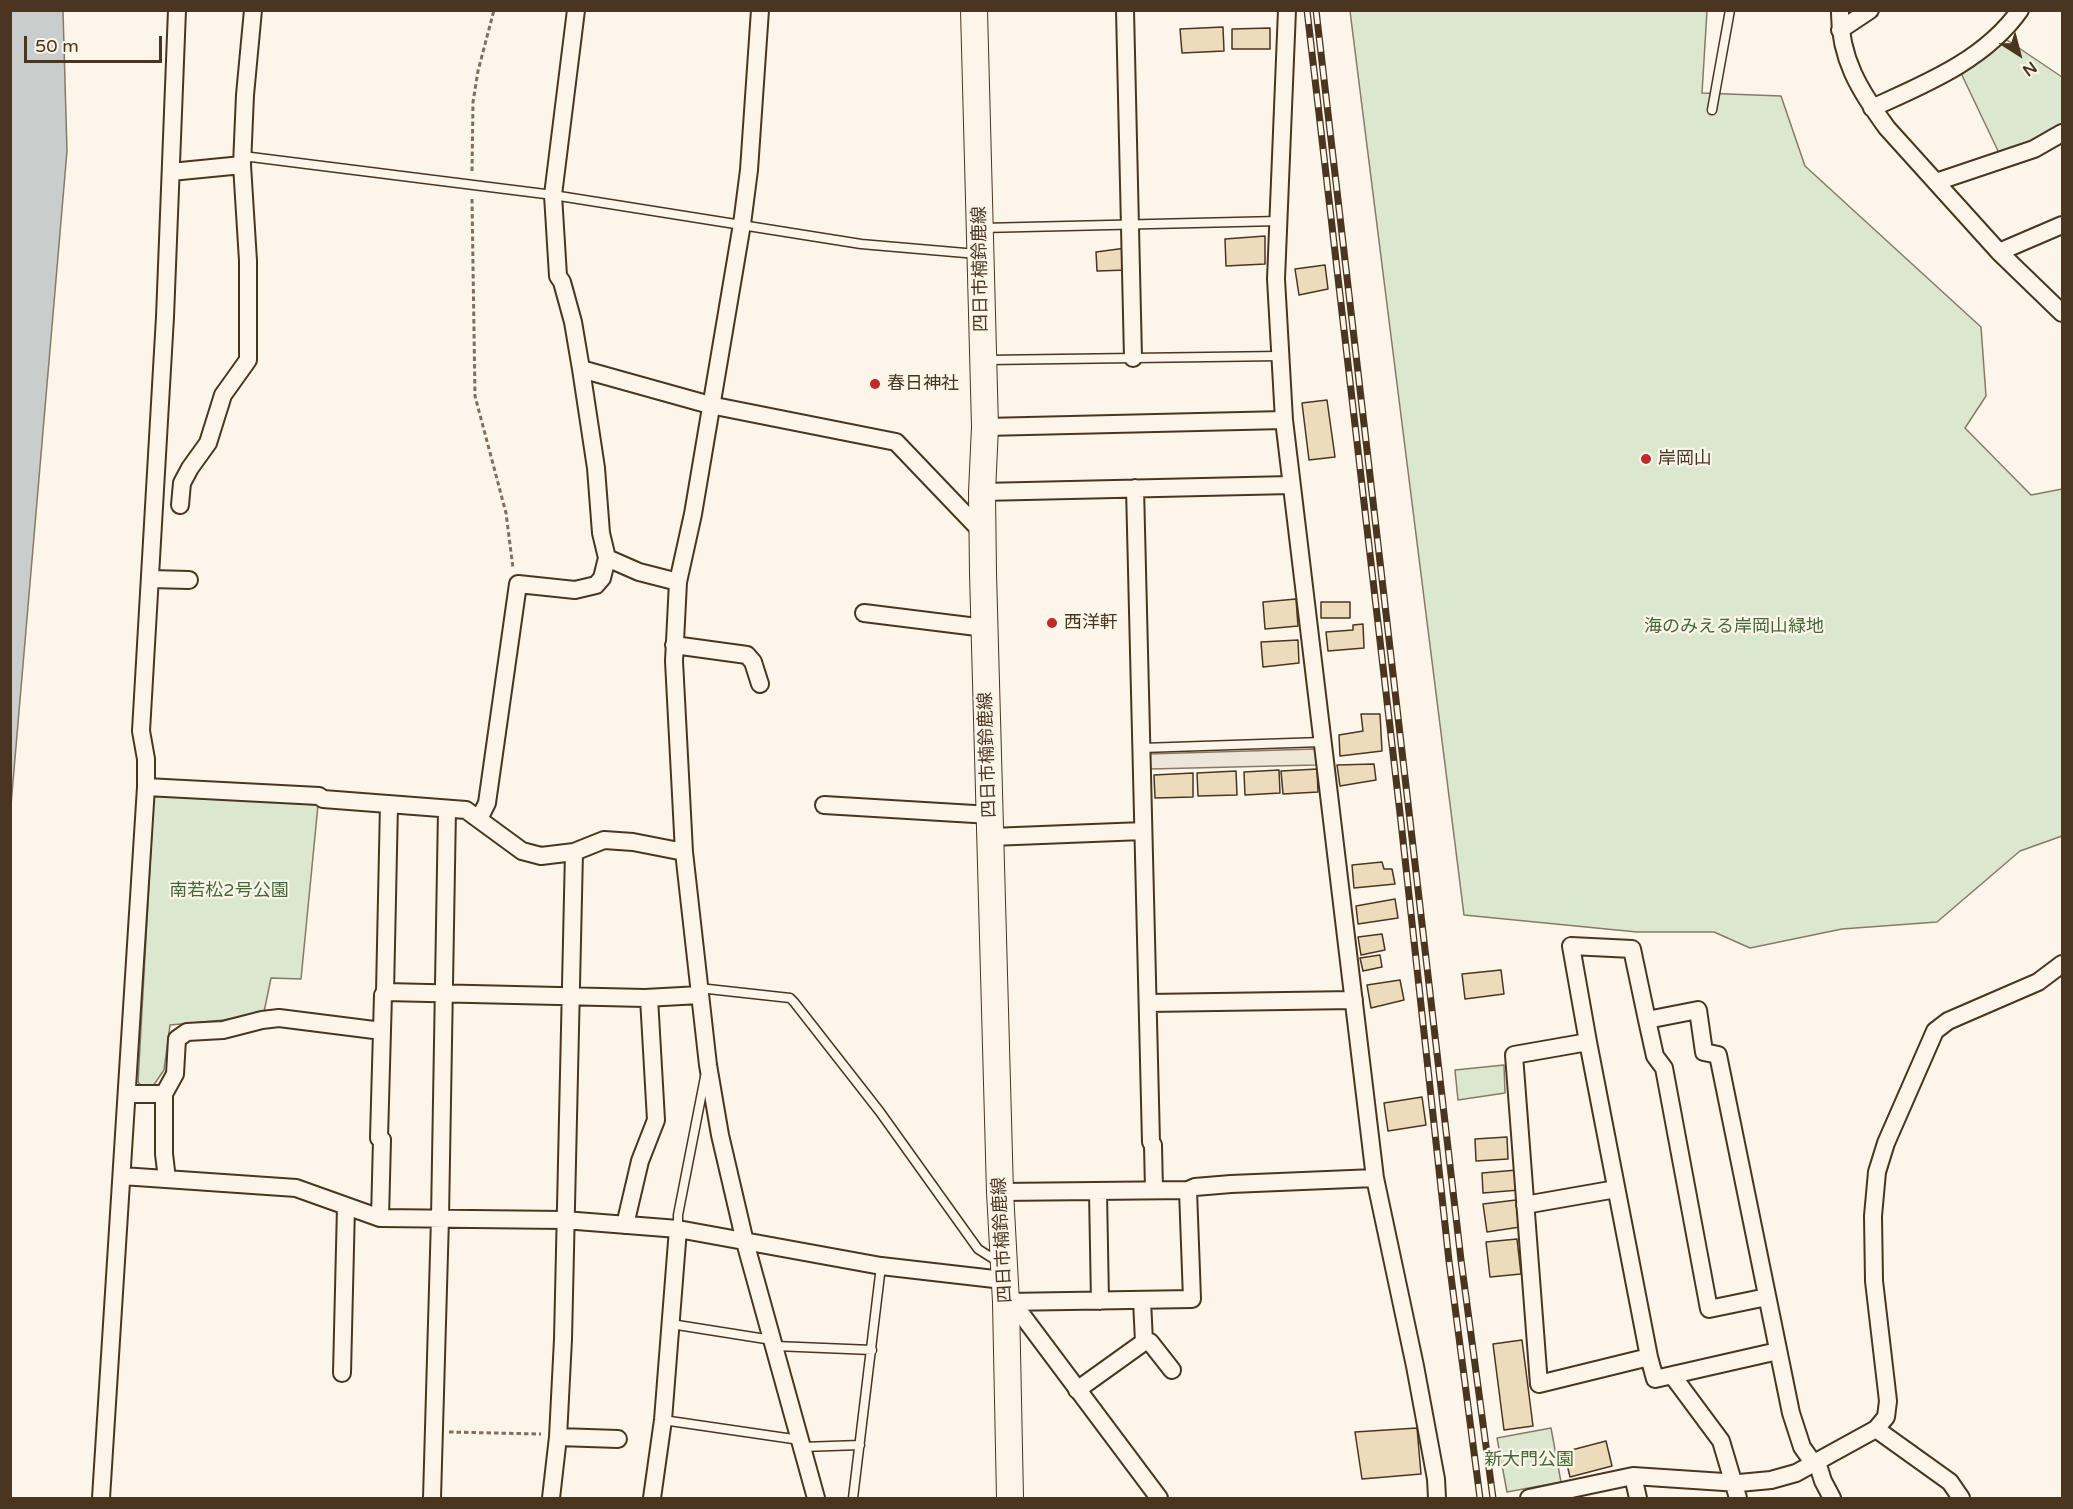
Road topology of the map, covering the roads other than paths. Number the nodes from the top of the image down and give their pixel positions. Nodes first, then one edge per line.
1 (177, 10) edge
2 (253, 10) edge
3 (576, 10) edge
4 (760, 10) edge
5 (974, 10) edge
6 (1125, 10) edge
7 (1287, 10) edge
8 (1730, 10) edge
9 (1840, 10) edge
10 (1869, 10) edge
11 (2020, 10) edge
12 (1839, 30) junction
13 (1872, 108) junction
14 (1712, 110) dead end
15 (2062, 133) edge
16 (242, 160) junction
17 (171, 172) junction
18 (1936, 182) junction
19 (553, 195) junction
20 (1279, 221) junction
21 (742, 224) junction
22 (1130, 225) junction
23 (2062, 225) edge
24 (980, 228) junction
25 (1999, 252) junction
26 (981, 255) junction
27 (2062, 313) edge
28 (1281, 356) junction
29 (1133, 358) junction
30 (984, 360) junction
31 (581, 369) junction
32 (710, 405) junction
33 (1284, 420) junction
34 (985, 427) junction
35 (1291, 485) junction
36 (1135, 488) junction
37 (982, 492) junction
38 (155, 505) junction
39 (983, 533) junction
40 (607, 558) junction
41 (151, 579) junction
42 (189, 580) dead end
43 (678, 582) junction
44 (864, 613) dead end
45 (985, 628) junction
46 (674, 645) junction
47 (760, 684) dead end
48 (1322, 742) junction
49 (1142, 748) junction
50 (146, 787) junction
51 (390, 804) junction
52 (824, 805) dead end
53 (447, 809) junction
54 (479, 819) junction
55 (991, 826) junction
56 (1143, 831) junction
57 (574, 852) junction
58 (684, 852) junction
59 (2062, 964) edge
60 (385, 992) junction
61 (700, 992) junction
62 (444, 995) junction
63 (571, 998) junction
64 (649, 998) junction
65 (1354, 1000) junction
66 (1148, 1003) junction
67 (1647, 1020) junction
68 (382, 1031) junction
69 (1588, 1042) junction
70 (708, 1065) junction
71 (127, 1094) junction
72 (165, 1094) junction
73 (122, 1176) junction
74 (1375, 1178) junction
75 (167, 1179) junction
76 (1616, 1189) junction
77 (1188, 1190) junction
78 (1154, 1191) junction
79 (1000, 1192) junction
80 (1098, 1192) junction
81 (1525, 1205) junction
82 (346, 1206) junction
83 (380, 1218) junction
84 (440, 1218) junction
85 (564, 1220) junction
86 (625, 1225) junction
87 (678, 1229) junction
88 (745, 1242) junction
89 (881, 1266) junction
90 (1006, 1288) junction
91 (1767, 1297) junction
92 (1142, 1300) junction
93 (1100, 1301) junction
94 (670, 1324) junction
95 (1144, 1342) junction
96 (774, 1343) junction
97 (872, 1350) junction
98 (1778, 1351) junction
99 (1649, 1357) junction
100 (1172, 1370) dead end
101 (342, 1373) dead end
102 (1672, 1375) junction
103 (1077, 1390) junction
104 (663, 1420) junction
105 (1876, 1429) junction
106 (558, 1435) junction
107 (618, 1439) dead end
108 (801, 1443) junction
109 (860, 1445) junction
110 (1815, 1463) junction
111 (1633, 1476) junction
112 (1736, 1491) edge
113 (101, 1498) edge
114 (432, 1498) edge
115 (551, 1498) edge
116 (652, 1498) edge
117 (816, 1498) edge
118 (853, 1498) edge
119 (1010, 1498) edge
120 (1160, 1498) edge
121 (1437, 1498) edge
122 (1530, 1498) edge
123 (1638, 1498) edge
124 (1832, 1498) edge
125 (1961, 1498) edge

1 - 17 street
2 - 16 street
3 - 19 street
4 - 21 street
5 - 24 main road, 四日市楠鈴鹿線
6 - 22 street
7 - 20 street
8 - 14 lane
9 - 12 street
10 - 12 street
11 - 13 street
12 - 13 street
13 - 18 street
15 - 18 street
16 - 17 street
16 - 19 lane
16 - 38 street
17 - 38 street
18 - 25 street
19 - 21 lane
19 - 31 street
20 - 22 lane
20 - 28 street
21 - 26 lane
21 - 32 street
22 - 24 lane
22 - 29 street
23 - 25 street
24 - 26 main road, 四日市楠鈴鹿線
25 - 27 street
26 - 30 main road, 四日市楠鈴鹿線
28 - 29 lane
28 - 33 street
29 - 30 lane
30 - 34 main road, 四日市楠鈴鹿線
31 - 32 street
31 - 40 street
32 - 39 street
32 - 43 street
33 - 34 street
33 - 35 street
34 - 37 main road, 四日市楠鈴鹿線
35 - 36 street
35 - 48 street
36 - 37 street
36 - 49 street
37 - 39 main road, 四日市楠鈴鹿線
38 - 41 street
39 - 45 main road, 四日市楠鈴鹿線
40 - 43 street
40 - 54 street
41 - 42 street
41 - 50 street
43 - 46 street
44 - 45 street
45 - 55 main road, 四日市楠鈴鹿線
46 - 47 street
46 - 58 street
48 - 49 lane
48 - 65 street
49 - 56 street
50 - 51 street
50 - 71 street
51 - 53 street
51 - 60 street
52 - 55 street
53 - 54 street
53 - 62 street
54 - 57 street
55 - 56 street
55 - 79 main road, 四日市楠鈴鹿線
56 - 66 street
57 - 58 street
57 - 63 street
58 - 61 street
59 - 105 street
60 - 62 street
60 - 68 street
61 - 64 street
61 - 70 street
61 - 90 lane
62 - 63 street
62 - 84 street
63 - 64 street
63 - 85 street
64 - 86 street
65 - 66 street
65 - 74 street
66 - 78 street
67 - 69 street
67 - 91 street
67 - 91 street
68 - 72 street
68 - 83 street
69 - 76 street
69 - 81 street
70 - 87 lane
70 - 88 street
71 - 72 street
71 - 73 street
72 - 75 street
73 - 75 street
73 - 113 street
74 - 77 street
74 - 121 street
75 - 82 street
76 - 81 street
76 - 99 street
77 - 78 street
77 - 92 street
78 - 80 street
79 - 80 street
79 - 90 main road, 四日市楠鈴鹿線
80 - 93 street
81 - 99 street
82 - 83 street
82 - 101 street
83 - 84 street
84 - 85 street
84 - 114 street
85 - 86 street
85 - 106 street
86 - 87 street
87 - 88 street
87 - 94 street
88 - 89 street
88 - 96 street
89 - 90 street
89 - 97 lane
90 - 93 street
90 - 103 street
90 - 119 main road, 四日市楠鈴鹿線
91 - 98 street
92 - 93 street
92 - 95 street
94 - 96 lane
94 - 104 street
95 - 100 street
95 - 103 street
96 - 97 lane
96 - 108 street
97 - 109 lane
98 - 102 street
98 - 110 street
99 - 102 street
102 - 112 street
103 - 120 street
104 - 108 lane
104 - 116 street
105 - 110 street
105 - 125 street
106 - 107 street
106 - 115 street
108 - 109 lane
108 - 117 street
109 - 118 lane
110 - 112 street
110 - 124 street
111 - 112 street
111 - 122 street
111 - 123 street

